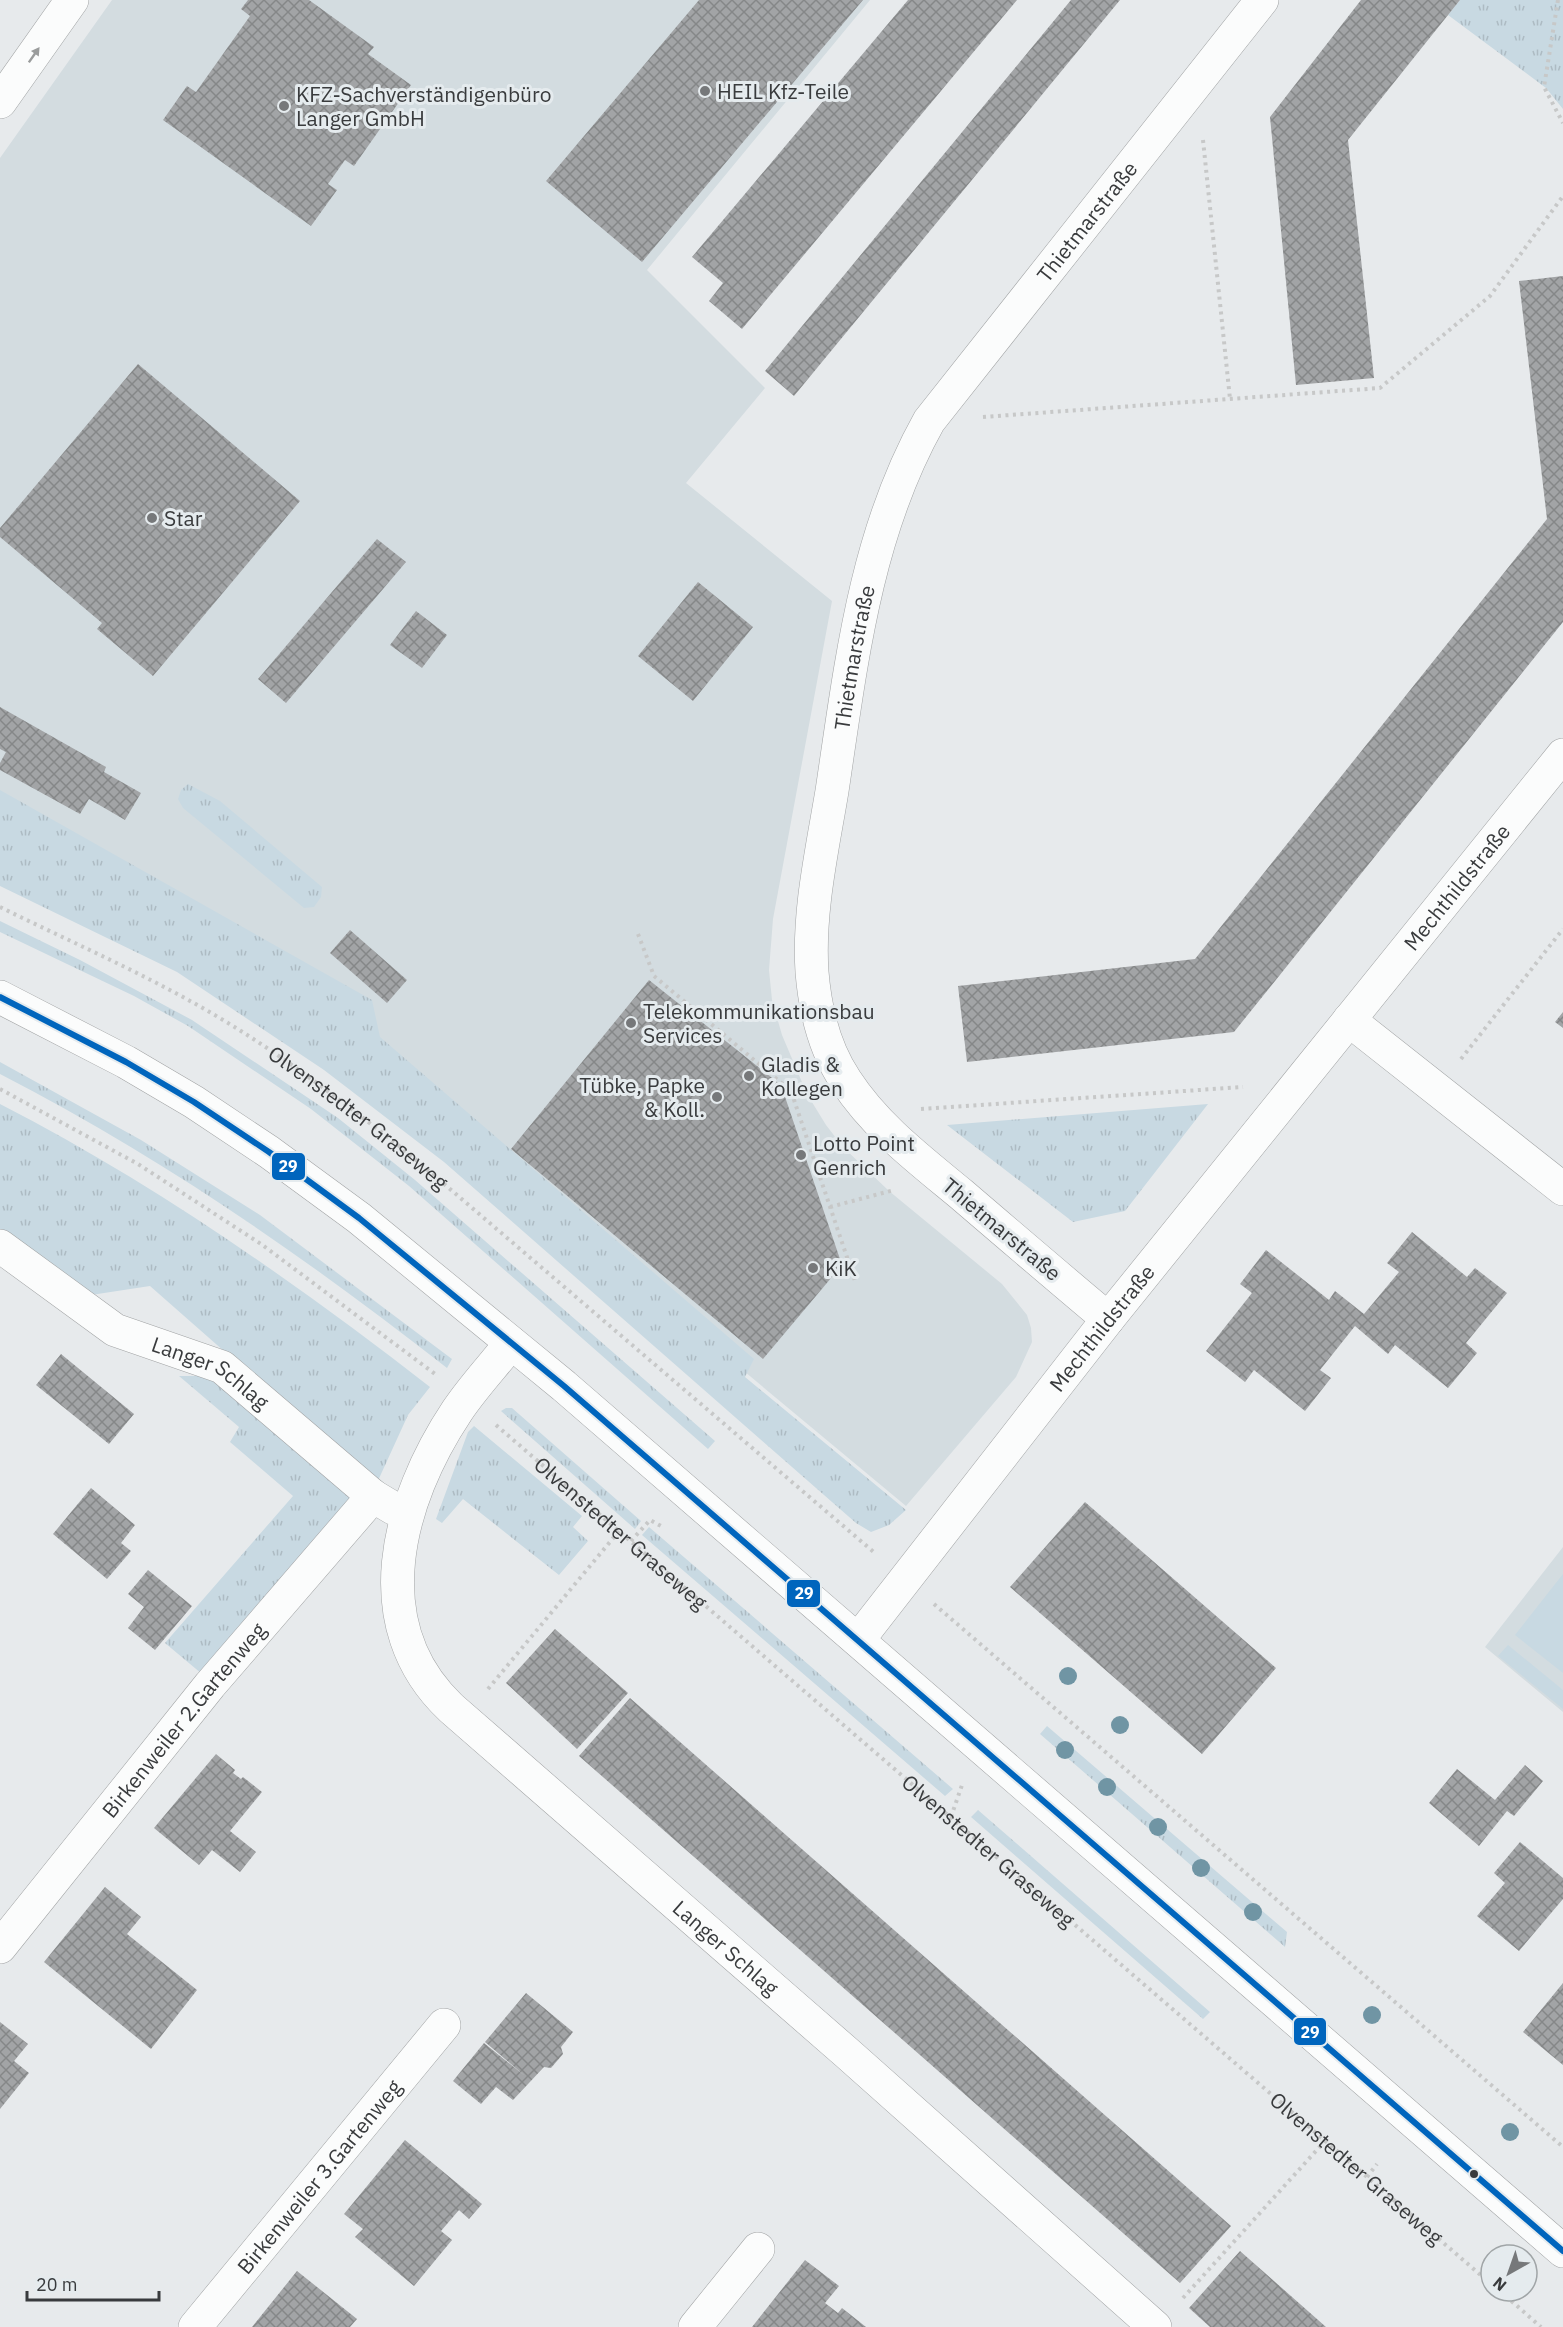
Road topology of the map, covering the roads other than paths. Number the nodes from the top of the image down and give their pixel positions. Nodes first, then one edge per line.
1 (72, 0) edge
2 (1262, 0) edge
3 (0, 102) edge
4 (1563, 755) edge
5 (0, 997) edge
6 (1349, 1020) junction
7 (1563, 1189) edge
8 (0, 1246) edge
9 (1108, 1319) junction
10 (511, 1343) junction
11 (373, 1496) junction
12 (407, 1517) junction
13 (858, 1640) junction
14 (0, 1947) edge
15 (444, 2025) dead end
16 (758, 2248) dead end
17 (1563, 2251) edge
18 (1166, 2317) edge
19 (195, 2327) edge
20 (695, 2327) edge

3 -> 1 main road
2 - 9 main road, Thietmarstraße
4 - 6 main road, Mechthildstraße
5 - 10 main road
6 - 7 main road
6 - 9 main road, Mechthildstraße
8 - 11 main road, Langer Schlag
9 - 13 main road, Mechthildstraße
10 - 12 main road, Langer Schlag
10 - 13 main road
11 - 12 main road, Langer Schlag
11 - 14 main road, Birkenweiler 2.Gartenweg
12 - 18 main road, Langer Schlag
13 - 17 main road
15 - 19 main road, Birkenweiler 3.Gartenweg
16 - 20 main road

